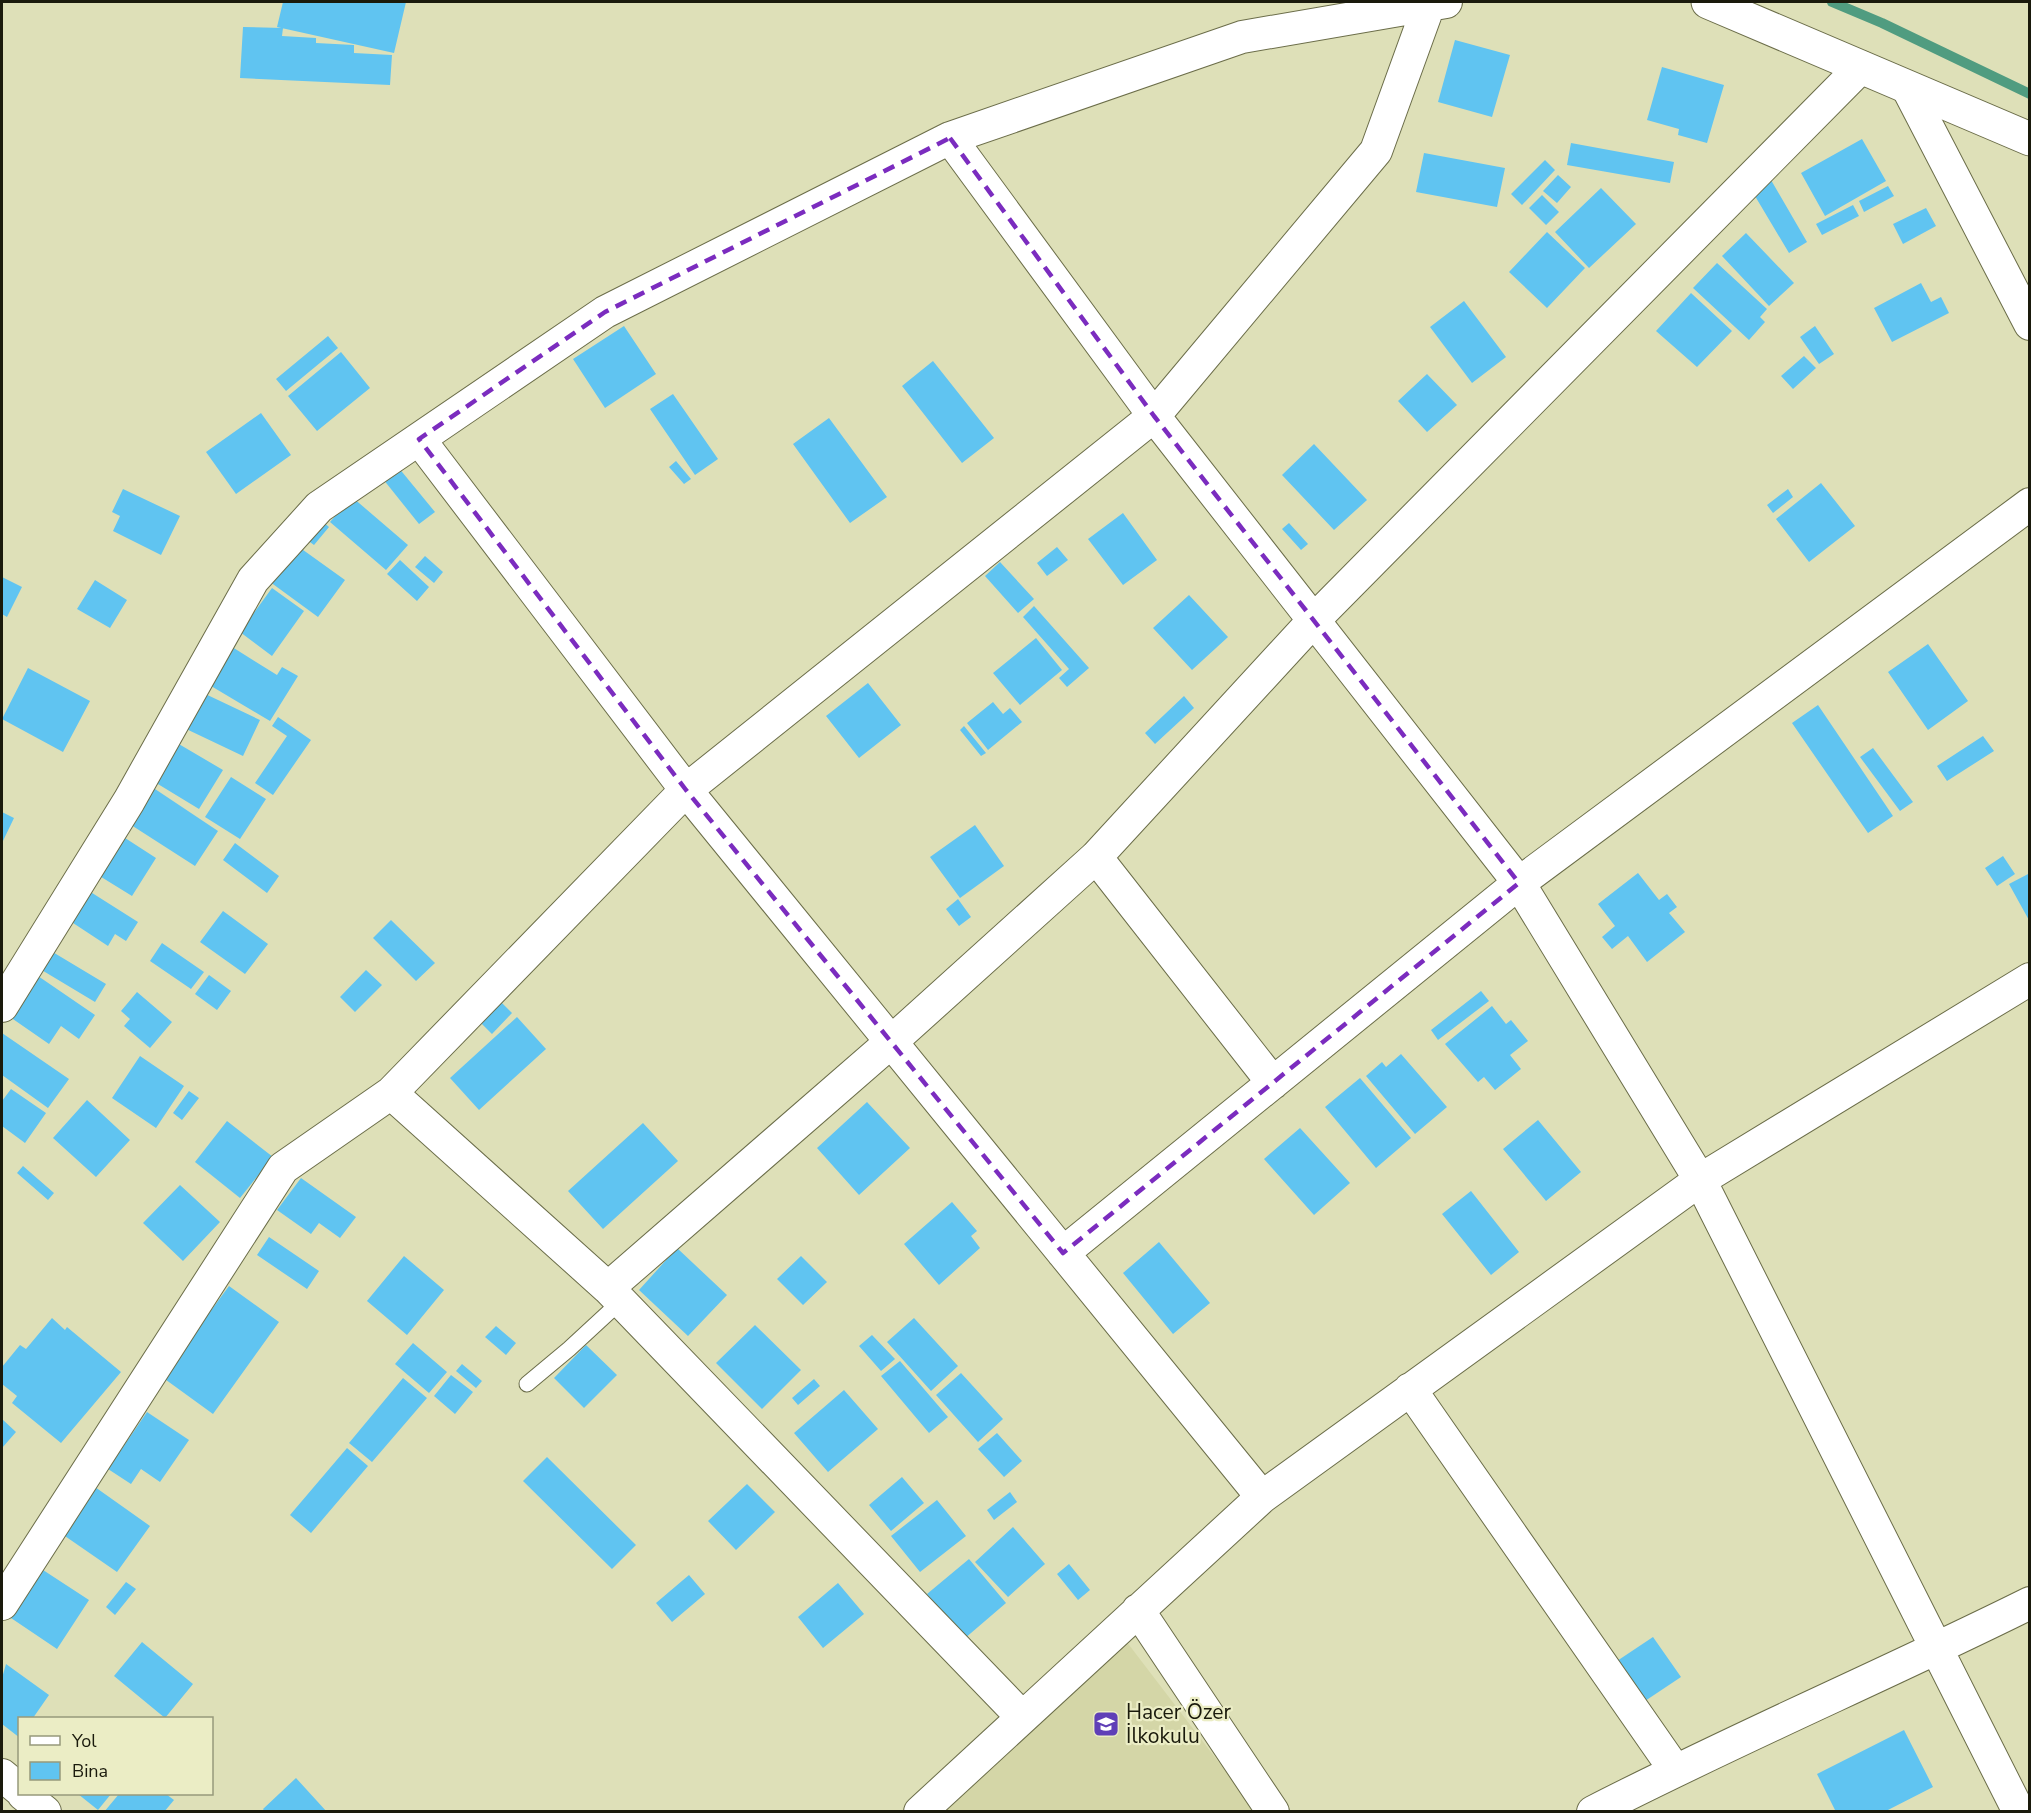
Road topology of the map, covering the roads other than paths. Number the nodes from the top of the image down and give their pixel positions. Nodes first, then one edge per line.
1 (1708, 2) edge
2 (1436, 3) edge
3 (1862, 67) junction
4 (1907, 87) junction
5 (950, 138) junction
6 (2030, 139) edge
7 (2030, 324) edge
8 (1154, 416) junction
9 (419, 439) junction
10 (2030, 504) edge
11 (1314, 620) junction
12 (686, 790) junction
13 (1095, 857) junction
14 (1519, 883) junction
15 (2030, 980) edge
16 (2, 1006) edge
17 (891, 1042) junction
18 (1273, 1083) junction
19 (391, 1093) junction
20 (1700, 1180) junction
21 (1063, 1253) junction
22 (614, 1294) junction
23 (527, 1384) dead end
24 (1410, 1389) junction
25 (1262, 1497) junction
26 (2030, 1603) edge
27 (2, 1604) edge
28 (1138, 1610) junction
29 (1937, 1649) junction
30 (1022, 1717) junction
31 (1675, 1770) junction
32 (2, 1775) edge
33 (18, 1788) edge
34 (24, 1795) edge
35 (45, 1812) edge
36 (920, 1812) edge
37 (1274, 1812) edge
38 (1593, 1812) edge
39 (2019, 1812) edge

1 - 3 street
2 - 5 street
2 - 8 street
3 - 4 street
3 - 11 street
4 - 6 street
4 - 7 street
5 - 8 street
5 - 9 street
8 - 11 street
8 - 12 street
9 - 12 street
9 - 16 street
10 - 14 street
11 - 13 street
11 - 14 street
12 - 17 street
12 - 19 street
13 - 17 street
13 - 18 street
14 - 18 street
14 - 20 street
15 - 20 street
17 - 21 street
17 - 22 street
18 - 21 street
19 - 22 street
19 - 27 street
20 - 24 street
20 - 29 street
21 - 25 street
22 - 23 lane
22 - 30 street
24 - 25 street
24 - 31 street
25 - 28 street
26 - 29 street
28 - 30 street
28 - 37 street
29 - 31 street
29 - 39 street
30 - 36 street
31 - 38 street
32 - 33 street
34 - 35 street

